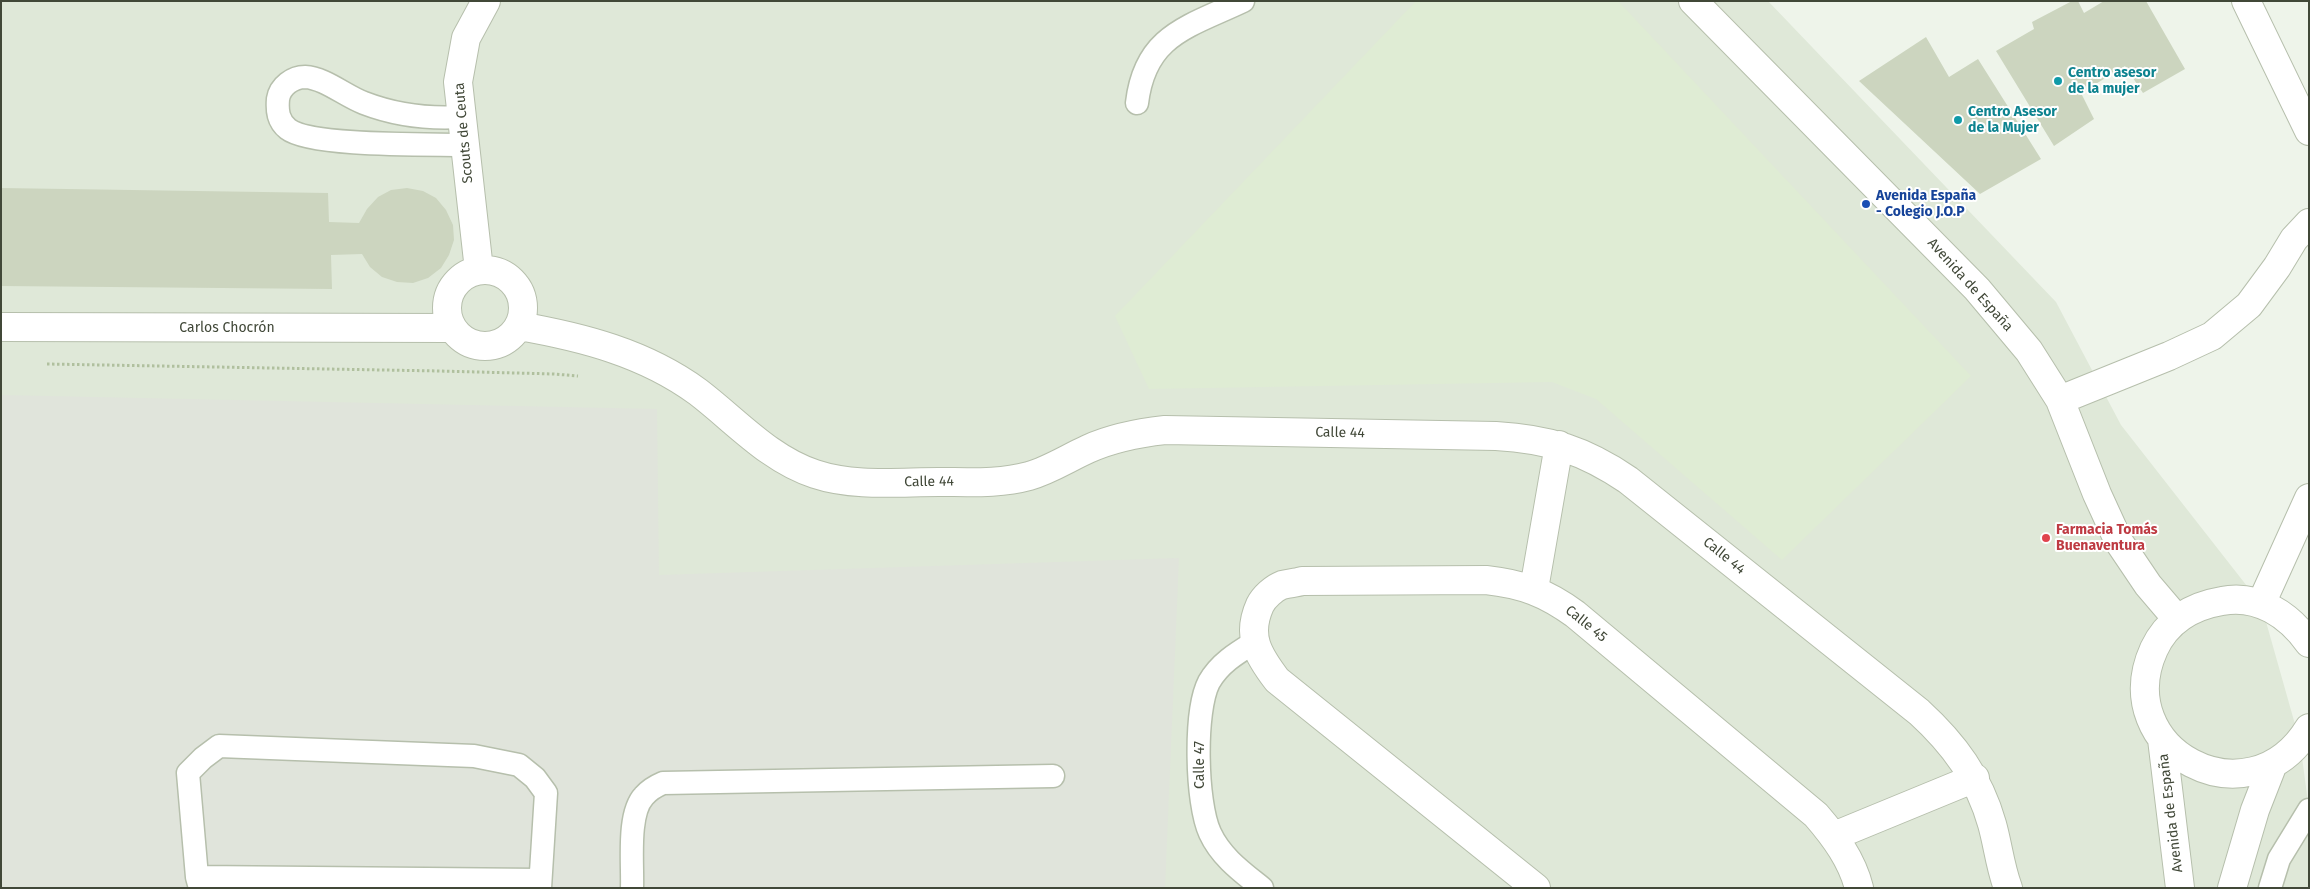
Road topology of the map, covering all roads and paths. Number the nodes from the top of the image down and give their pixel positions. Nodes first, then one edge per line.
1 (486, 1) edge
2 (1243, 1) edge
3 (1693, 1) edge
4 (2246, 1) edge
5 (1138, 103) dead end
6 (461, 117) junction
7 (2309, 131) edge
8 (464, 145) junction
9 (2309, 223) edge
10 (479, 270) junction
11 (519, 326) junction
12 (1, 327) edge
13 (452, 328) junction
14 (41, 364) dead end
15 (583, 377) dead end
16 (2060, 400) junction
17 (1559, 445) junction
18 (2309, 498) edge
19 (1534, 589) junction
20 (2261, 604) junction
21 (2177, 619) junction
22 (1255, 642) junction
23 (2309, 643) edge
24 (2309, 728) edge
25 (2162, 738) junction
26 (2273, 764) junction
27 (1053, 776) dead end
28 (1975, 778) junction
29 (2309, 810) edge
30 (1834, 836) junction
31 (199, 883) edge
32 (540, 884) edge
33 (632, 888) edge
34 (1262, 888) edge
35 (1536, 888) edge
36 (1860, 888) edge
37 (2008, 888) edge
38 (2180, 888) edge
39 (2232, 888) edge
40 (2270, 888) edge

1 - 6 street, Scouts de Ceuta
2 - 5 lane
3 - 16 street, Avenida de España
4 - 7 street
6 - 8 street, Scouts de Ceuta
6 - 8 lane
8 - 10 street, Scouts de Ceuta
9 - 16 street
10 - 11 street
10 - 13 street
11 - 13 street
11 - 17 street, Calle 44
12 - 13 street, Carlos Chocrón
14 - 15 path
16 - 21 street, Avenida de España
17 - 19 street
17 - 28 street, Calle 44
18 - 20 street
19 - 22 street, Calle 45
19 - 30 street, Calle 45
20 - 21 street
20 - 23 street
21 - 25 street
22 - 34 lane, Calle 47
22 - 35 street
24 - 26 street
25 - 26 street
25 - 38 street, Avenida de España
26 - 39 street
27 - 33 lane
28 - 30 street
28 - 37 street, Calle 44
29 - 40 lane
30 - 36 street, Calle 45
31 - 32 lane
31 - 32 lane

